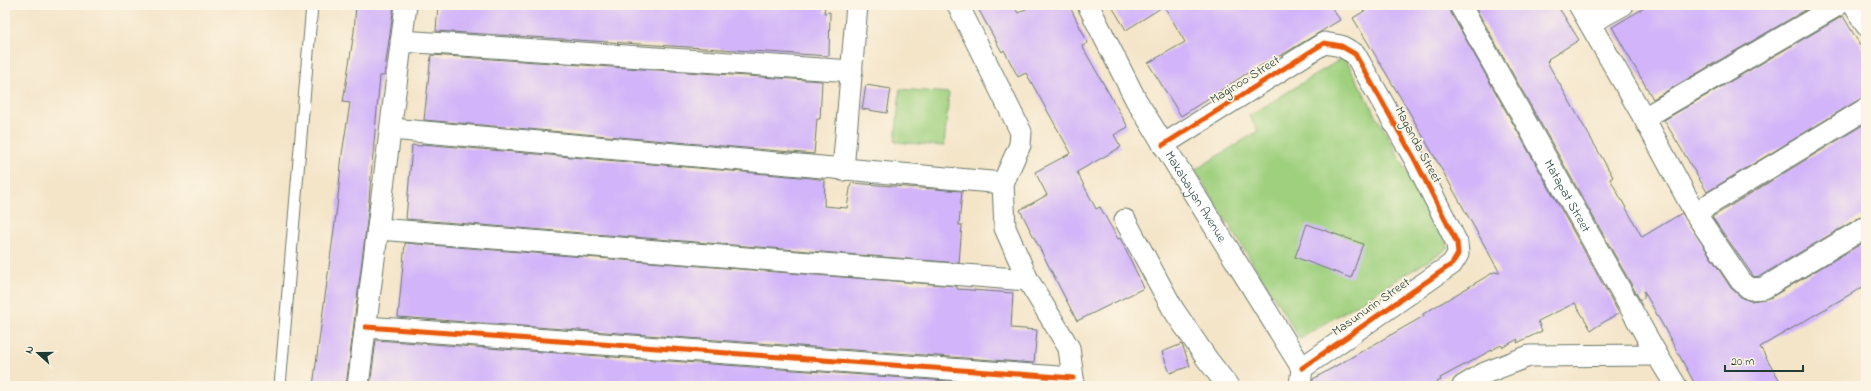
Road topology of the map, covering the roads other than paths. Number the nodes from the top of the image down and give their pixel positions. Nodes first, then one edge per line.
1 (312, 5) edge
2 (406, 5) edge
3 (857, 5) edge
4 (958, 5) edge
5 (1088, 5) edge
6 (1460, 5) edge
7 (1579, 5) edge
8 (1623, 5) edge
9 (1838, 5) edge
10 (1854, 5) edge
11 (1590, 23) junction
12 (1866, 25) edge
13 (401, 41) junction
14 (1341, 46) joint
15 (852, 71) junction
16 (1866, 109) edge
17 (1644, 118) junction
18 (391, 129) junction
19 (1163, 145) junction
20 (843, 170) junction
21 (1003, 183) junction
22 (1695, 213) junction
23 (1125, 220) dead end
24 (1866, 227) edge
25 (378, 229) junction
26 (1452, 264) joint
27 (1028, 280) junction
28 (366, 326) junction
29 (1656, 355) junction
30 (1301, 377) edge
31 (1072, 382) edge
32 (280, 386) edge
33 (358, 386) edge
34 (1228, 386) edge
35 (1463, 386) edge
36 (1676, 386) edge

1 - 32 lane
2 - 13 street
3 - 15 street
4 - 21 street
5 - 19 street, Makabayan Avenue
6 - 29 street, Matapat Street
7 - 11 street
8 - 11 street
9 - 17 street
10 - 12 street
11 - 17 street
13 - 15 street
13 - 18 street
14 - 19 street, Maginoo Street
14 - 26 street, Maganda Street
15 - 20 street
16 - 22 street
17 - 22 street
18 - 20 street
18 - 25 street
19 - 30 street, Makabayan Avenue
20 - 21 street
21 - 27 street
22 - 24 street
23 - 34 street
25 - 27 street
25 - 28 street
26 - 30 street, Masunurin Street
27 - 31 street
28 - 31 street
28 - 33 street
29 - 35 street
29 - 36 street, Matapat Street

